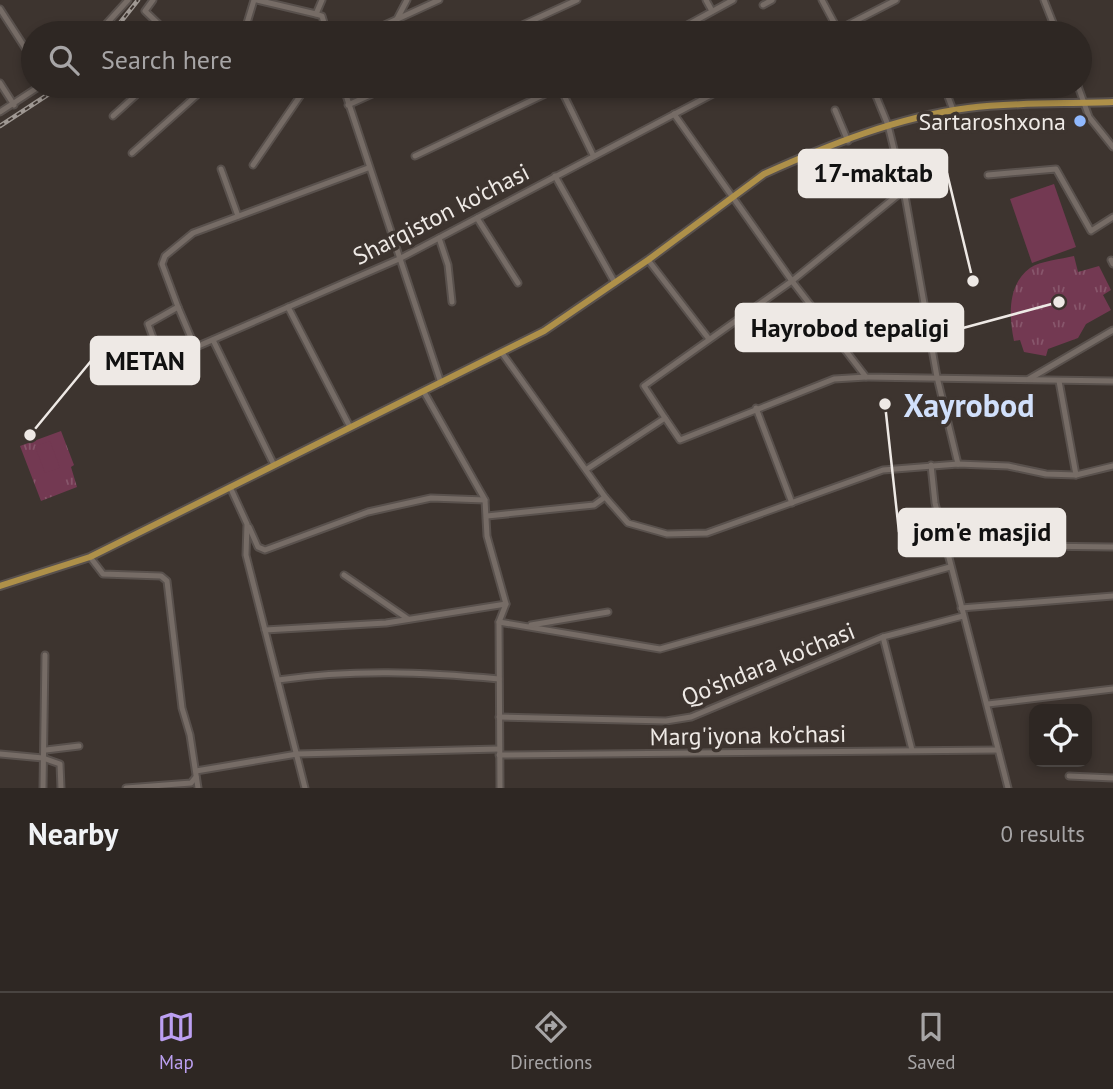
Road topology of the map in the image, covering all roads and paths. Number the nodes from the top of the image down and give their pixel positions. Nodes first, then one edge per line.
1 (128, 0) edge
2 (153, 0) edge
3 (256, 0) edge
4 (322, 0) edge
5 (407, 0) edge
6 (439, 0) edge
7 (578, 0) edge
8 (706, 0) edge
9 (733, 0) edge
10 (772, 0) edge
11 (822, 0) edge
12 (896, 0) edge
13 (1044, 0) edge
14 (285, 3) edge
15 (764, 5) dead end
16 (0, 9) edge
17 (712, 11) junction
18 (316, 14) junction
19 (397, 19) junction
20 (109, 21) edge
21 (155, 21) edge
22 (248, 21) edge
23 (323, 21) edge
24 (393, 21) edge
25 (532, 21) edge
26 (694, 21) edge
27 (833, 21) edge
28 (855, 21) edge
29 (1052, 21) edge
30 (21, 41) edge
31 (0, 83) edge
32 (24, 98) edge
33 (133, 98) edge
34 (194, 98) edge
35 (299, 98) edge
36 (346, 98) edge
37 (363, 98) edge
38 (536, 98) edge
39 (567, 98) edge
40 (705, 98) edge
41 (877, 98) edge
42 (948, 98) edge
43 (1082, 98) edge
44 (1113, 102) edge
45 (1084, 103) junction
46 (14, 105) junction
47 (348, 105) junction
48 (835, 110) dead end
49 (953, 110) junction
50 (0, 112) edge
51 (674, 114) junction
52 (113, 117) dead end
53 (888, 125) junction
54 (848, 141) junction
55 (1113, 147) edge
56 (132, 153) dead end
57 (593, 155) junction
58 (415, 156) dead end
59 (253, 165) dead end
60 (368, 168) junction
61 (221, 169) dead end
62 (988, 175) dead end
63 (555, 176) junction
64 (904, 190) junction
65 (730, 197) junction
66 (238, 216) junction
67 (1113, 217) edge
68 (477, 218) junction
69 (439, 238) junction
70 (399, 259) junction
71 (648, 260) junction
72 (792, 281) junction
73 (517, 283) dead end
74 (615, 283) junction
75 (452, 302) dead end
76 (178, 307) junction
77 (288, 307) junction
78 (1113, 330) edge
79 (709, 339) junction
80 (213, 340) junction
81 (195, 347) junction
82 (502, 353) junction
83 (866, 377) junction
84 (937, 377) junction
85 (1029, 379) junction
86 (1059, 381) junction
87 (1113, 381) edge
88 (441, 383) junction
89 (424, 392) junction
90 (755, 408) junction
91 (665, 418) junction
92 (350, 427) junction
93 (958, 464) junction
94 (274, 465) junction
95 (931, 465) junction
96 (1113, 466) edge
97 (587, 469) junction
98 (1076, 475) junction
99 (230, 487) junction
100 (605, 497) junction
101 (485, 500) junction
102 (792, 503) junction
103 (487, 516) junction
104 (247, 524) junction
105 (945, 545) junction
106 (1113, 547) edge
107 (90, 557) junction
108 (950, 567) junction
109 (344, 575) dead end
110 (0, 586) edge
111 (1113, 596) edge
112 (506, 604) junction
113 (961, 608) junction
114 (608, 612) dead end
115 (964, 616) junction
116 (408, 619) junction
117 (499, 622) junction
118 (524, 626) junction
119 (265, 630) junction
120 (883, 637) junction
121 (45, 655) dead end
122 (499, 679) junction
123 (278, 680) junction
124 (1113, 689) edge
125 (988, 704) junction
126 (499, 718) junction
127 (79, 747) dead end
128 (998, 750) junction
129 (46, 751) junction
130 (912, 751) junction
131 (499, 752) junction
132 (0, 754) edge
133 (297, 754) junction
134 (43, 758) junction
135 (196, 774) junction
136 (1069, 776) dead end
137 (1113, 778) edge
138 (43, 788) edge
139 (61, 788) edge
140 (126, 788) edge
141 (198, 788) edge
142 (305, 788) edge
143 (500, 788) edge
144 (1009, 788) edge

1 - 20 street
2 - 21 street
3 - 14 street
3 - 22 street
4 - 18 street
5 - 19 street
6 - 19 street
7 - 25 street
8 - 17 street
9 - 17 street
10 - 15 street
11 - 27 street
12 - 28 street
13 - 29 street
14 - 18 street
16 - 30 street
17 - 26 street
18 - 23 street
19 - 24 street
31 - 46 street
32 - 46 street
33 - 52 street
34 - 56 street
35 - 59 street
36 - 47 street
37 - 47 street
38 - 58 street
39 - 57 street
40 - 51 street, Sharqiston ko'chasi
41 - 53 street
42 - 49 street
43 - 45 street
44 - 45 main road
45 - 49 main road
45 - 55 street
46 - 50 street
47 - 60 street
48 - 54 street
49 - 53 main road
51 - 57 street, Sharqiston ko'chasi
51 - 65 street
53 - 54 main road
53 - 64 street
54 - 65 main road
57 - 63 street, Sharqiston ko'chasi
60 - 66 street
60 - 70 street
61 - 66 street
62 - 67 street
63 - 68 street, Sharqiston ko'chasi
63 - 74 street
64 - 72 street
64 - 84 street
65 - 71 main road
65 - 72 street
66 - 76 street
68 - 69 street, Sharqiston ko'chasi
68 - 73 street
69 - 70 street, Sharqiston ko'chasi
69 - 75 street
70 - 77 street, Sharqiston ko'chasi
70 - 88 street
71 - 74 main road
71 - 79 street
72 - 79 street
72 - 83 street
74 - 82 main road
76 - 81 street
76 - 81 street, Sharqiston ko'chasi
77 - 80 street, Sharqiston ko'chasi
77 - 92 street
78 - 85 street
79 - 91 street
80 - 81 street, Sharqiston ko'chasi
80 - 94 street
82 - 88 main road
82 - 97 street
83 - 84 street
83 - 90 street
84 - 85 street
84 - 93 street
85 - 86 street
86 - 87 street
86 - 98 street
88 - 89 main road
89 - 92 main road
89 - 101 street
90 - 91 street
90 - 102 street
91 - 97 street
92 - 94 main road
93 - 95 street
93 - 98 street
94 - 99 main road
95 - 102 street
95 - 105 street
96 - 98 street
97 - 100 street
99 - 104 street
99 - 107 main road
100 - 102 street
100 - 103 street
101 - 103 street
101 - 104 street
103 - 112 street
104 - 119 street
105 - 106 street
105 - 108 street
107 - 110 main road
107 - 135 street
108 - 113 street
108 - 118 street
109 - 116 street
111 - 113 street
112 - 116 street
112 - 117 street
113 - 115 street
114 - 118 street
115 - 120 street, Qo'shdara ko'chasi
115 - 125 street
116 - 119 street
117 - 118 street
117 - 122 street
119 - 123 street
120 - 126 street, Qo'shdara ko'chasi
120 - 130 street
121 - 129 street
122 - 123 street
122 - 126 street
123 - 133 street
124 - 125 street
125 - 128 street
126 - 131 street
127 - 129 street
128 - 130 street, Marg'iyona ko'chasi
128 - 144 street
129 - 134 street
130 - 131 street, Marg'iyona ko'chasi
131 - 133 street, Marg'iyona ko'chasi
131 - 143 street
132 - 134 street
133 - 135 street, Marg'iyona ko'chasi
133 - 142 street
134 - 138 street
134 - 139 street
135 - 140 street, Marg'iyona ko'chasi
135 - 141 street
136 - 137 street

